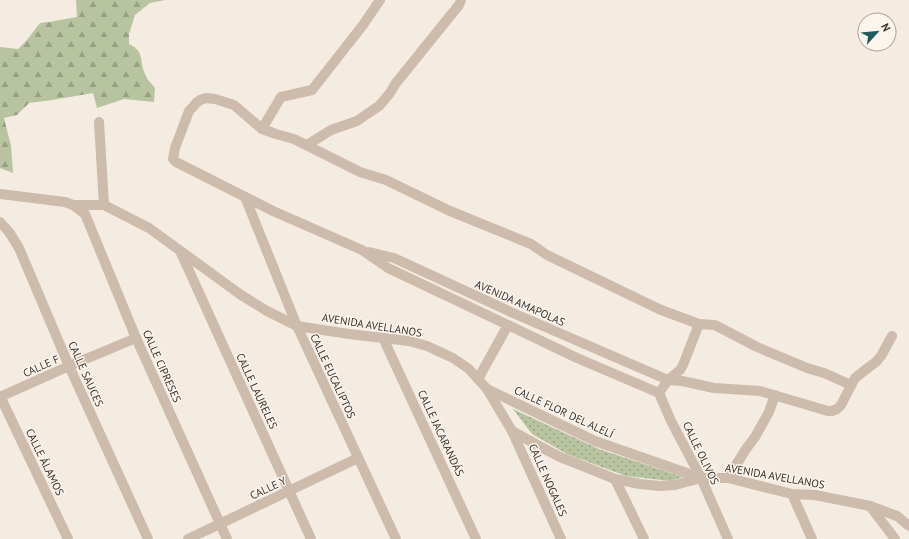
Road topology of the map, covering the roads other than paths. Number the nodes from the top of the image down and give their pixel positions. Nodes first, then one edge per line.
1 (380, 0) edge
2 (461, 0) edge
3 (100, 122) dead end
4 (262, 129) junction
5 (307, 145) junction
6 (0, 194) edge
7 (246, 197) junction
8 (73, 205) junction
9 (104, 206) junction
10 (0, 222) edge
11 (362, 250) junction
12 (181, 252) junction
13 (699, 324) junction
14 (508, 325) junction
15 (297, 326) junction
16 (892, 336) dead end
17 (136, 338) junction
18 (383, 338) junction
19 (69, 366) junction
20 (478, 379) junction
21 (668, 380) junction
22 (851, 385) junction
23 (487, 389) junction
24 (659, 393) junction
25 (776, 395) junction
26 (0, 397) edge
27 (512, 431) junction
28 (358, 458) junction
29 (700, 478) junction
30 (728, 478) junction
31 (616, 479) junction
32 (290, 491) junction
33 (792, 494) junction
34 (870, 506) junction
35 (220, 524) junction
36 (909, 526) edge
37 (68, 539) edge
38 (148, 539) edge
39 (188, 539) edge
40 (227, 539) edge
41 (311, 539) edge
42 (396, 539) edge
43 (476, 539) edge
44 (561, 539) edge
45 (644, 539) edge
46 (728, 539) edge
47 (812, 539) edge
48 (895, 539) edge

1 - 4 street
2 - 5 street
3 - 9 street
4 - 5 street
4 - 7 street, AVENIDA AMAPOLAS
5 - 13 street
6 - 8 street, AVENIDA AVELLANOS
7 - 11 street, AVENIDA AMAPOLAS
7 - 15 street, CALLE EUCALIPTOS
8 - 9 street, AVENIDA AVELLANOS
8 - 17 street, CALLE CIPRESES
9 - 12 street, AVENIDA AVELLANOS
10 - 19 street, CALLE SAUCES
11 - 14 street, AVENIDA AMAPOLAS
11 - 21 street, AVENIDA AMAPOLAS
12 - 15 street, AVENIDA AVELLANOS
12 - 32 street, CALLE LAURELES
13 - 21 street
13 - 22 street
14 - 20 street
14 - 24 street, AVENIDA AMAPOLAS
15 - 18 street, AVENIDA AVELLANOS
15 - 28 street, CALLE EUCALIPTOS
16 - 22 street, AVENIDA AMAPOLAS
17 - 19 street, CALLE F
17 - 35 street, CALLE CIPRESES
18 - 20 street, AVENIDA AVELLANOS
18 - 43 street, CALLE JACARANDÁS
19 - 26 street, CALLE F
19 - 38 street, CALLE SAUCES
20 - 23 street, AVENIDA AVELLANOS
21 - 24 street
21 - 25 street, AVENIDA AMAPOLAS
22 - 25 street, AVENIDA AMAPOLAS
23 - 27 street, AVENIDA AVELLANOS
23 - 29 street, CALLE FLOR DEL ALELÍ
24 - 29 street, CALLE OLIVOS
25 - 30 street
26 - 37 street, CALLE ÁLAMOS
27 - 31 street, AVENIDA AVELLANOS
27 - 44 street, CALLE NOGALES
28 - 32 street, CALLE Y
28 - 42 street, CALLE EUCALIPTOS
29 - 30 street, AVENIDA AVELLANOS
29 - 31 street, AVENIDA AVELLANOS
29 - 46 street, CALLE OLIVOS
30 - 33 street, AVENIDA AVELLANOS
31 - 45 street
32 - 35 street, CALLE Y
32 - 41 street, CALLE LAURELES
33 - 34 street, AVENIDA AVELLANOS
33 - 47 street
34 - 36 street, AVENIDA AVELLANOS
34 - 48 street
35 - 39 street, CALLE Y
35 - 40 street, CALLE CIPRESES

